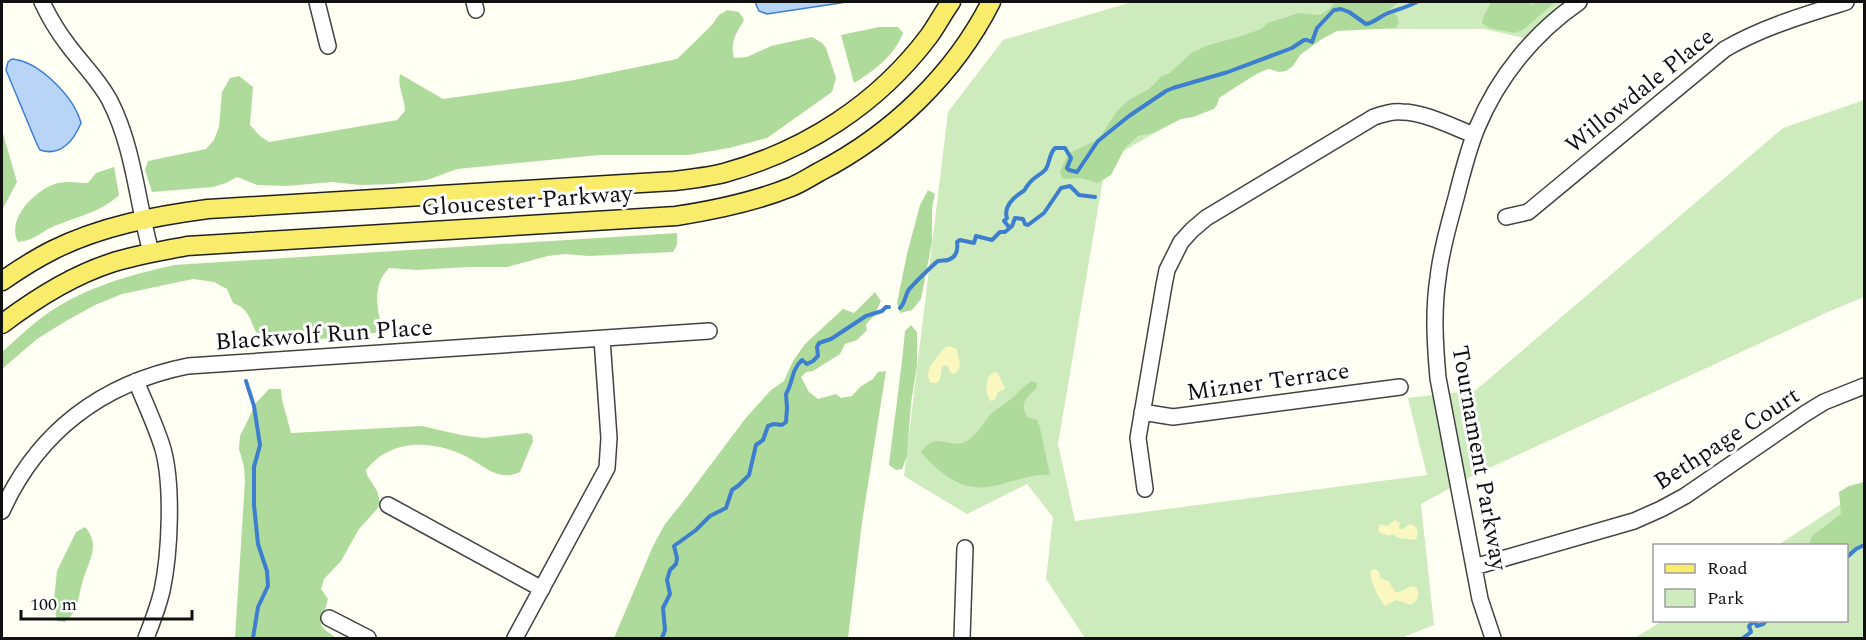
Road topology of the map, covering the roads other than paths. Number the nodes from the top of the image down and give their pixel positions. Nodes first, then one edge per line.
1 (42, 2) edge
2 (317, 2) edge
3 (951, 2) edge
4 (991, 2) edge
5 (1579, 2) edge
6 (1846, 2) edge
7 (328, 46) dead end
8 (1474, 135) junction
9 (1506, 217) dead end
10 (142, 219) junction
11 (151, 252) junction
12 (2, 281) edge
13 (2, 324) edge
14 (709, 331) dead end
15 (602, 339) junction
16 (136, 381) junction
17 (1864, 386) edge
18 (1400, 387) dead end
19 (1142, 412) junction
20 (1145, 489) dead end
21 (388, 505) dead end
22 (2, 511) edge
23 (965, 548) dead end
24 (1474, 567) junction
25 (542, 589) junction
26 (330, 618) dead end
27 (146, 639) edge
28 (368, 639) edge
29 (515, 639) edge
30 (962, 639) edge
31 (1492, 639) edge

1 - 10 street
2 - 7 street
3 - 10 main road, Gloucester Parkway
4 - 11 main road, Gloucester Parkway
5 - 8 street, Tournament Parkway
6 - 9 street, Willowdale Place
8 - 19 street
8 - 24 street, Tournament Parkway
10 - 11 street
10 - 12 main road, Gloucester Parkway
11 - 13 main road, Gloucester Parkway
14 - 15 street, Blackwolf Run Place
15 - 16 street, Blackwolf Run Place
15 - 25 street
16 - 22 street, Blackwolf Run Place
16 - 27 street
17 - 24 street, Bethpage Court
18 - 19 street, Mizner Terrace
19 - 20 street
21 - 25 street
23 - 30 street
24 - 31 street, Tournament Parkway
25 - 29 street
26 - 28 street

